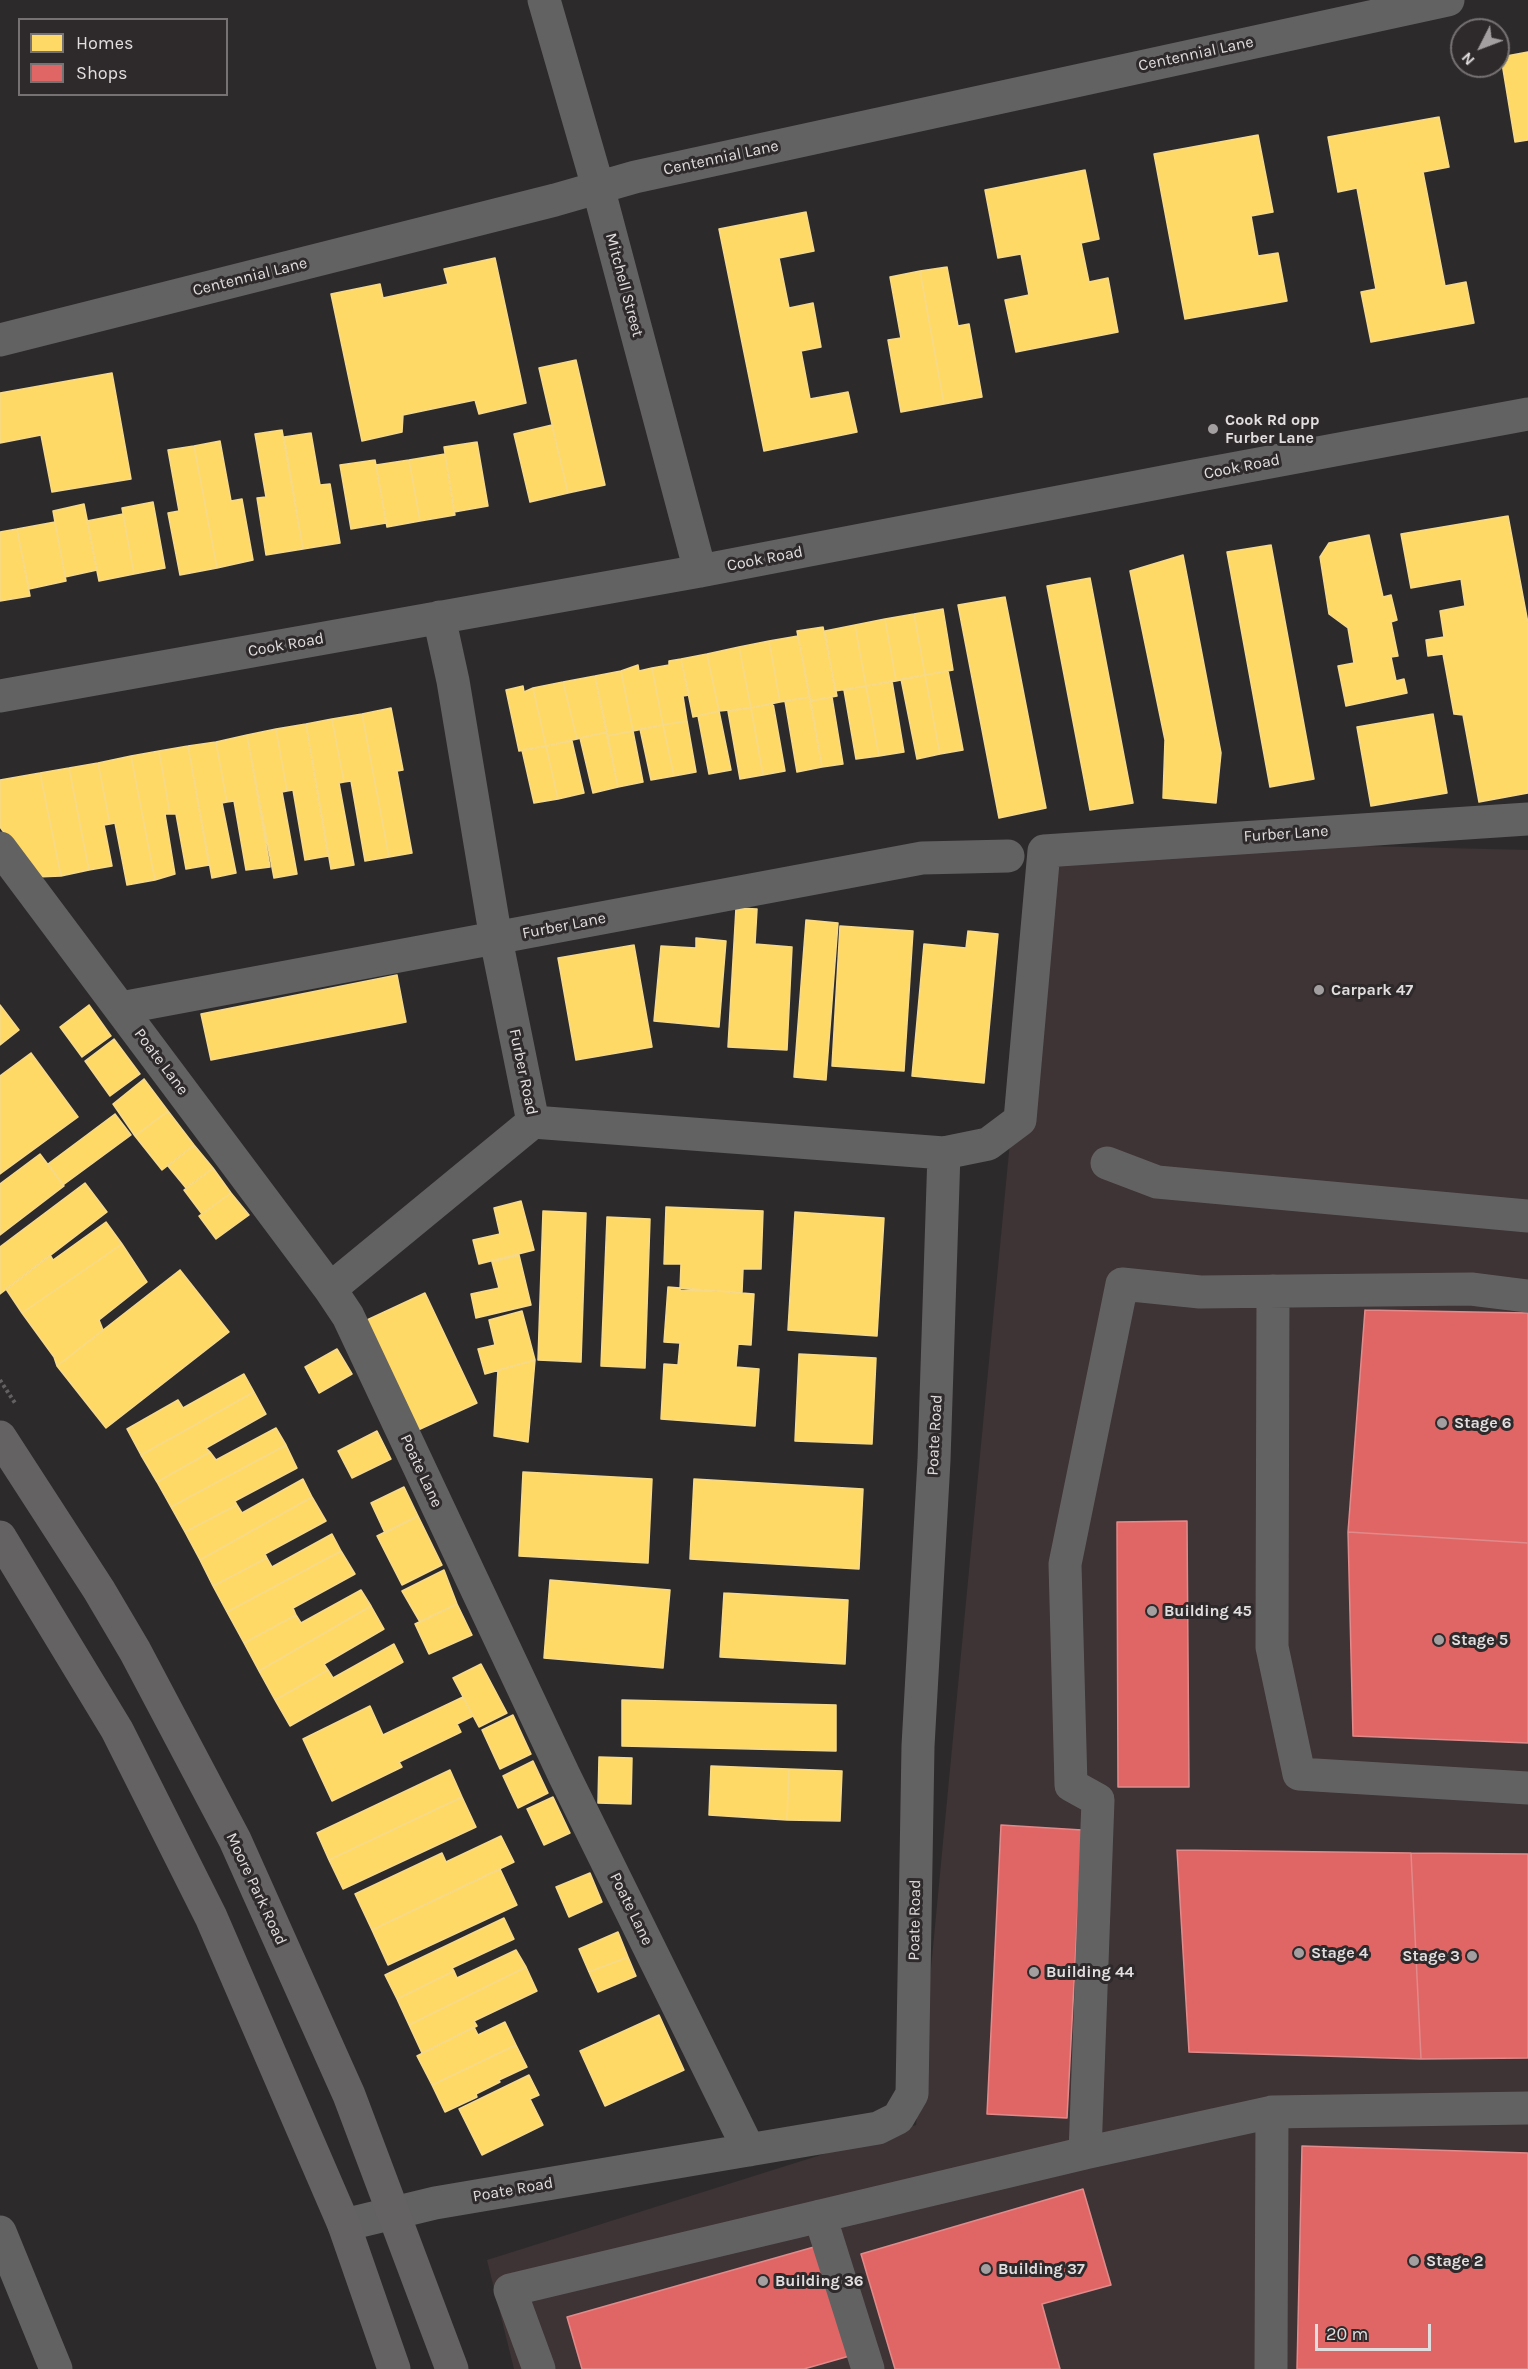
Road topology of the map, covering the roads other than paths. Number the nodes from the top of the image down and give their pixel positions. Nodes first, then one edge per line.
1 (544, 0) edge
2 (1448, 0) edge
3 (597, 187) junction
4 (0, 340) edge
5 (1528, 414) edge
6 (700, 571) junction
7 (439, 617) junction
8 (0, 696) edge
9 (1528, 819) edge
10 (0, 848) edge
11 (1044, 851) joint
12 (1008, 856) dead end
13 (496, 939) junction
14 (121, 1008) junction
15 (533, 1122) junction
16 (944, 1154) junction
17 (1107, 1163) dead end
18 (1528, 1216) edge
19 (330, 1289) junction
20 (1273, 1291) junction
21 (1528, 1296) edge
22 (0, 1437) edge
23 (0, 1537) edge
24 (1528, 1788) edge
25 (1528, 2108) edge
26 (1272, 2112) junction
27 (749, 2150) junction
28 (1085, 2152) junction
29 (394, 2212) junction
30 (820, 2216) junction
31 (344, 2225) junction
32 (0, 2232) edge
33 (56, 2369) edge
34 (394, 2369) edge
35 (452, 2369) edge
36 (538, 2369) edge
37 (868, 2369) edge
38 (1271, 2369) edge

1 - 3 street, Mitchell Street
2 - 3 street, Centennial Lane
3 - 4 street, Centennial Lane
3 - 6 street, Mitchell Street
5 - 6 street, Cook Road
6 - 7 street, Cook Road
7 - 8 street, Cook Road
7 - 13 street, Furber Road
9 - 11 street, Furber Lane
10 - 14 street, Poate Lane
11 - 16 street, Furber Road
12 - 13 street, Furber Lane
13 - 14 street, Furber Lane
13 - 15 street, Furber Road
14 - 19 street, Poate Lane
15 - 16 street, Furber Road
15 - 19 street
16 - 27 street, Poate Road
17 - 18 street
19 - 27 street, Poate Lane
20 - 21 street
20 - 24 street
20 - 28 street
22 - 29 main road, Moore Park Road
23 - 31 main road
25 - 26 street
26 - 28 street
26 - 38 street
27 - 29 street, Poate Road
28 - 30 street
29 - 31 street, Poate Road
29 - 35 main road, Moore Park Road
30 - 36 street
30 - 37 street
31 - 34 main road
32 - 33 street

